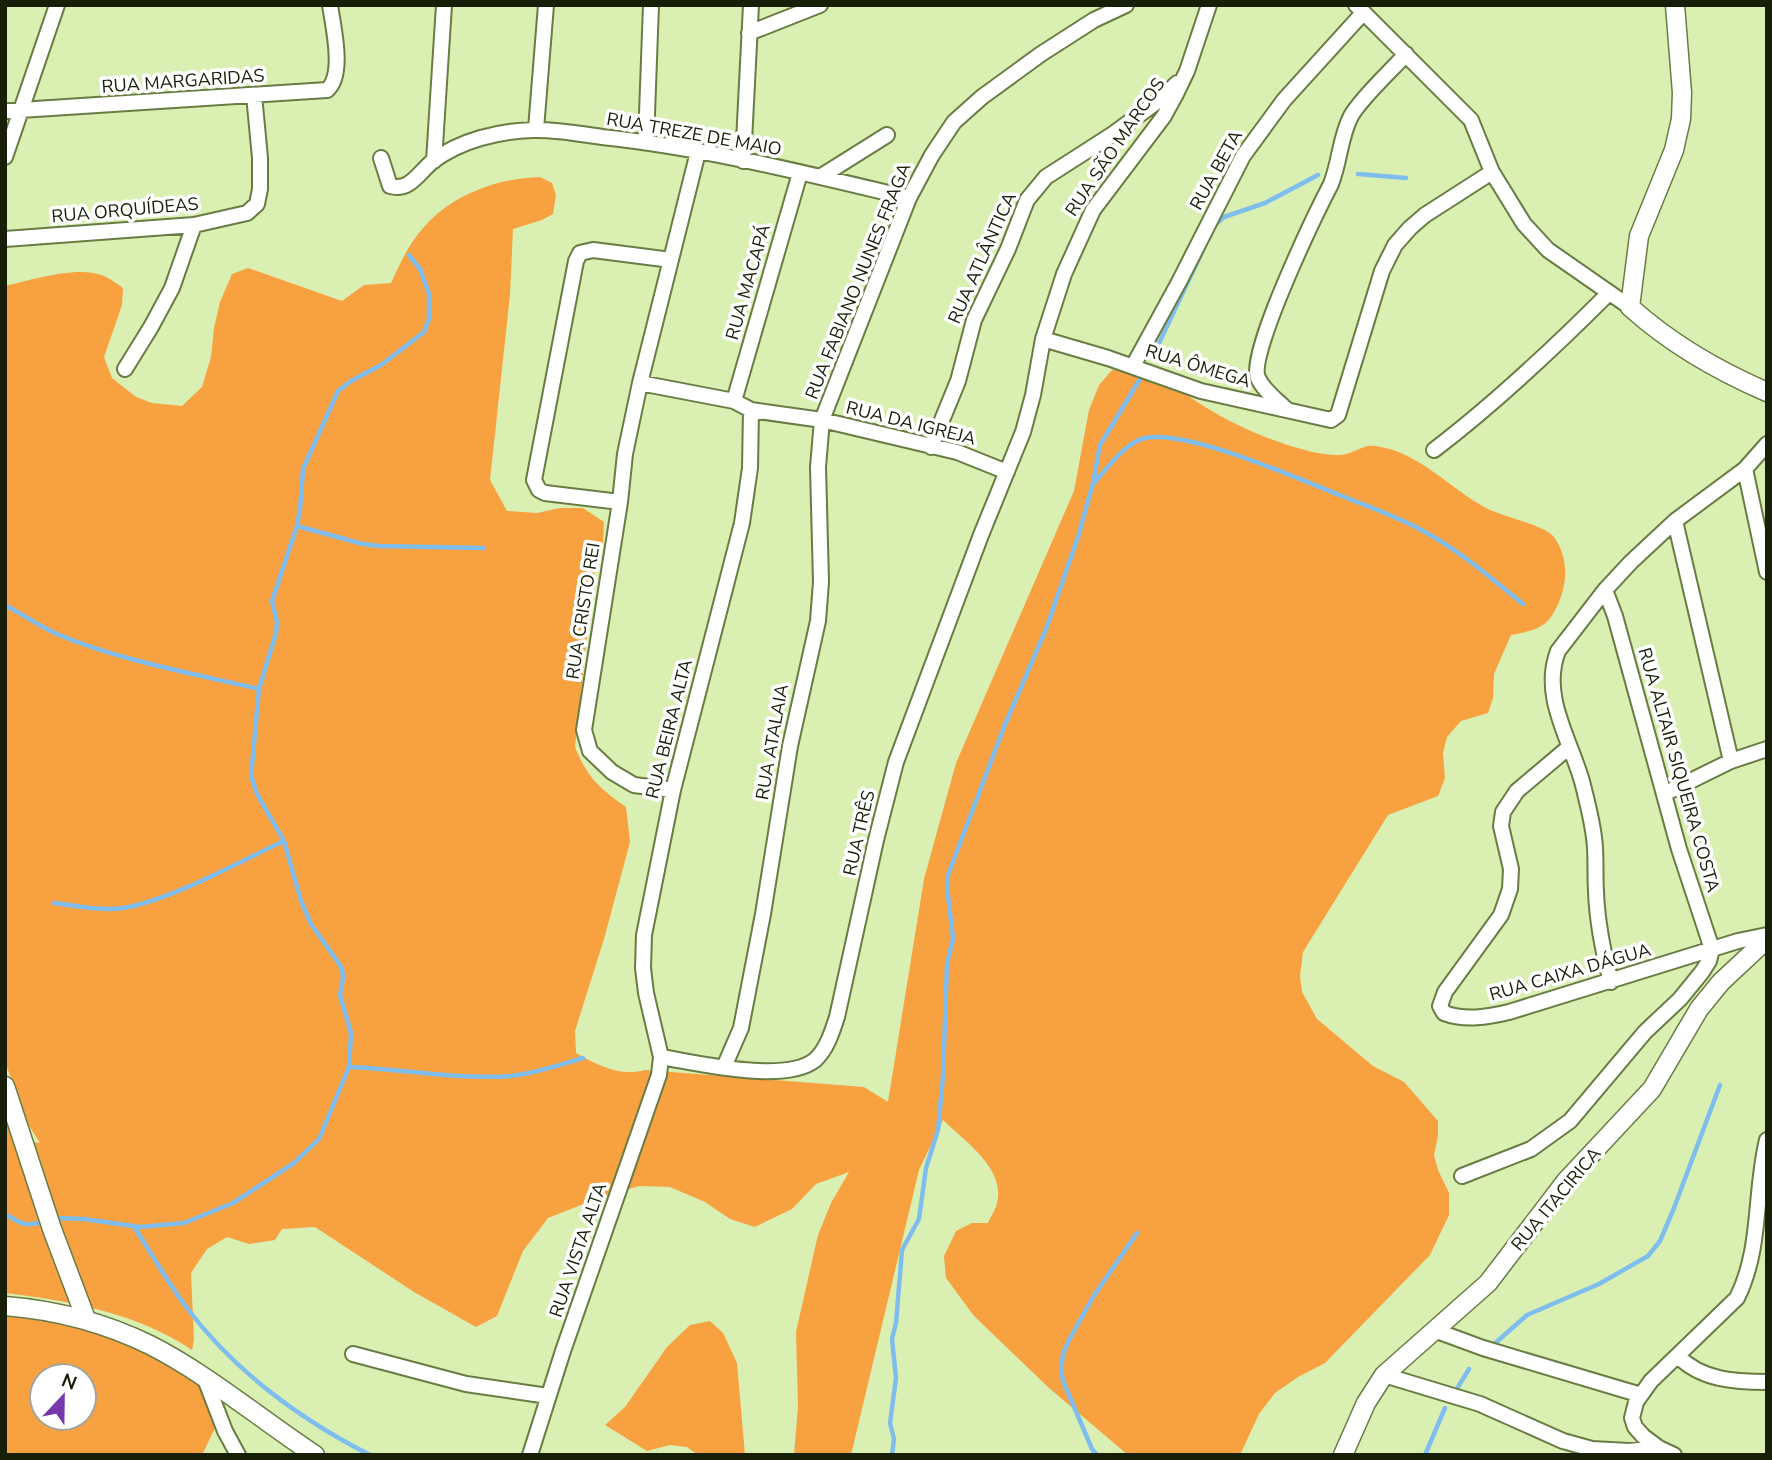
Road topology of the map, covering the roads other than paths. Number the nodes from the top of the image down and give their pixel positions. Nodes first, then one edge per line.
1 (57, 5) edge
2 (330, 5) edge
3 (444, 5) edge
4 (546, 5) edge
5 (651, 5) edge
6 (751, 5) edge
7 (820, 5) edge
8 (1126, 5) edge
9 (1209, 5) edge
10 (1675, 5) edge
11 (1359, 9) edge
12 (749, 33) junction
13 (1406, 54) junction
14 (1187, 71) junction
15 (254, 95) junction
16 (5, 111) edge
17 (21, 111) junction
18 (536, 130) junction
19 (887, 135) dead end
20 (646, 141) junction
21 (698, 152) junction
22 (5, 157) edge
23 (381, 158) dead end
24 (743, 160) junction
25 (434, 161) junction
26 (1492, 172) junction
27 (800, 173) junction
28 (820, 177) junction
29 (909, 198) junction
30 (194, 225) junction
31 (5, 239) edge
32 (671, 260) junction
33 (1609, 293) junction
34 (1630, 307) junction
35 (1043, 340) junction
36 (1133, 366) junction
37 (125, 369) dead end
38 (640, 383) junction
39 (1767, 392) edge
40 (734, 401) junction
41 (751, 410) junction
42 (1287, 410) junction
43 (822, 420) junction
44 (1767, 444) edge
45 (931, 447) junction
46 (1434, 450) dead end
47 (1745, 469) junction
48 (1007, 472) junction
49 (620, 502) junction
50 (1675, 521) junction
51 (1767, 572) edge
52 (1605, 590) junction
53 (1568, 748) junction
54 (1767, 749) edge
55 (1731, 761) junction
56 (673, 790) junction
57 (1664, 794) junction
58 (1767, 937) edge
59 (1710, 955) junction
60 (1611, 982) junction
61 (662, 1057) junction
62 (724, 1067) junction
63 (5, 1086) edge
64 (1767, 1140) edge
65 (1462, 1176) dead end
66 (5, 1306) edge
67 (86, 1319) junction
68 (1434, 1330) junction
69 (352, 1354) dead end
70 (1678, 1356) junction
71 (1384, 1375) junction
72 (205, 1379) junction
73 (1767, 1382) edge
74 (548, 1395) junction
75 (1641, 1395) junction
76 (1659, 1448) junction
77 (238, 1455) edge
78 (316, 1455) edge
79 (530, 1455) edge
80 (1343, 1455) edge
81 (1674, 1455) edge

1 - 17 street
2 - 15 street, RUA MARGARIDAS
3 - 25 street
4 - 18 street
5 - 20 street
6 - 12 street
7 - 12 street
8 - 29 street, RUA FABIANO NUNES FRAGA
9 - 14 street, RUA SÃO MARCOS
10 - 34 street
11 - 13 street
11 - 36 street, RUA BETA
12 - 24 street
13 - 26 street
13 - 42 street
14 - 35 street, RUA SÃO MARCOS
14 - 45 street, RUA ATLÂNTICA
15 - 17 street, RUA MARGARIDAS
15 - 30 street, RUA ORQUÍDEAS
16 - 17 street, RUA MARGARIDAS
17 - 22 street
18 - 20 street, RUA TREZE DE MAIO
18 - 25 street, RUA TREZE DE MAIO
19 - 28 street
20 - 21 street, RUA TREZE DE MAIO
21 - 24 street, RUA TREZE DE MAIO
21 - 32 street, RUA CRISTO REI
23 - 25 street, RUA TREZE DE MAIO
24 - 27 street, RUA TREZE DE MAIO
26 - 33 street
26 - 42 street, RUA ÔMEGA
27 - 28 street, RUA TREZE DE MAIO
27 - 40 street, RUA MACAPÁ
28 - 29 street, RUA TREZE DE MAIO
29 - 43 street, RUA FABIANO NUNES FRAGA
30 - 31 street, RUA ORQUÍDEAS
30 - 37 street
32 - 38 street, RUA CRISTO REI
32 - 49 street
33 - 34 street
33 - 46 street
34 - 39 street
35 - 36 street, RUA ÔMEGA
35 - 48 street, RUA SÃO MARCOS
36 - 42 street, RUA ÔMEGA
38 - 40 street, RUA DA IGREJA
38 - 49 street, RUA CRISTO REI
40 - 41 street, RUA DA IGREJA
41 - 43 street, RUA DA IGREJA
41 - 56 street, RUA BEIRA ALTA
43 - 45 street, RUA DA IGREJA
43 - 62 street, RUA ATALAIA
44 - 47 street
45 - 48 street, RUA DA IGREJA
47 - 50 street
47 - 51 street
48 - 62 street, RUA TRÊS
49 - 56 street, RUA CRISTO REI
50 - 52 street
50 - 55 street
52 - 53 street
52 - 57 street, RUA ALTAIR SIQUEIRA COSTA
53 - 60 street
53 - 60 street, RUA CAIXA DÁGUA
54 - 55 street
55 - 57 street
56 - 61 street, RUA BEIRA ALTA
57 - 59 street, RUA ALTAIR SIQUEIRA COSTA
58 - 59 street, RUA CAIXA DÁGUA
58 - 68 street, RUA ITACIRICA
59 - 60 street, RUA CAIXA DÁGUA
59 - 65 street
61 - 62 street, RUA TRÊS
61 - 74 street, RUA VISTA ALTA
63 - 67 street
64 - 70 street
66 - 67 street
67 - 72 street
68 - 71 street, RUA ITACIRICA
68 - 75 street
69 - 74 street
70 - 73 street
70 - 75 street
71 - 76 street
71 - 80 street, RUA ITACIRICA
72 - 77 street
72 - 78 street
74 - 79 street, RUA VISTA ALTA
75 - 76 street
76 - 81 street

